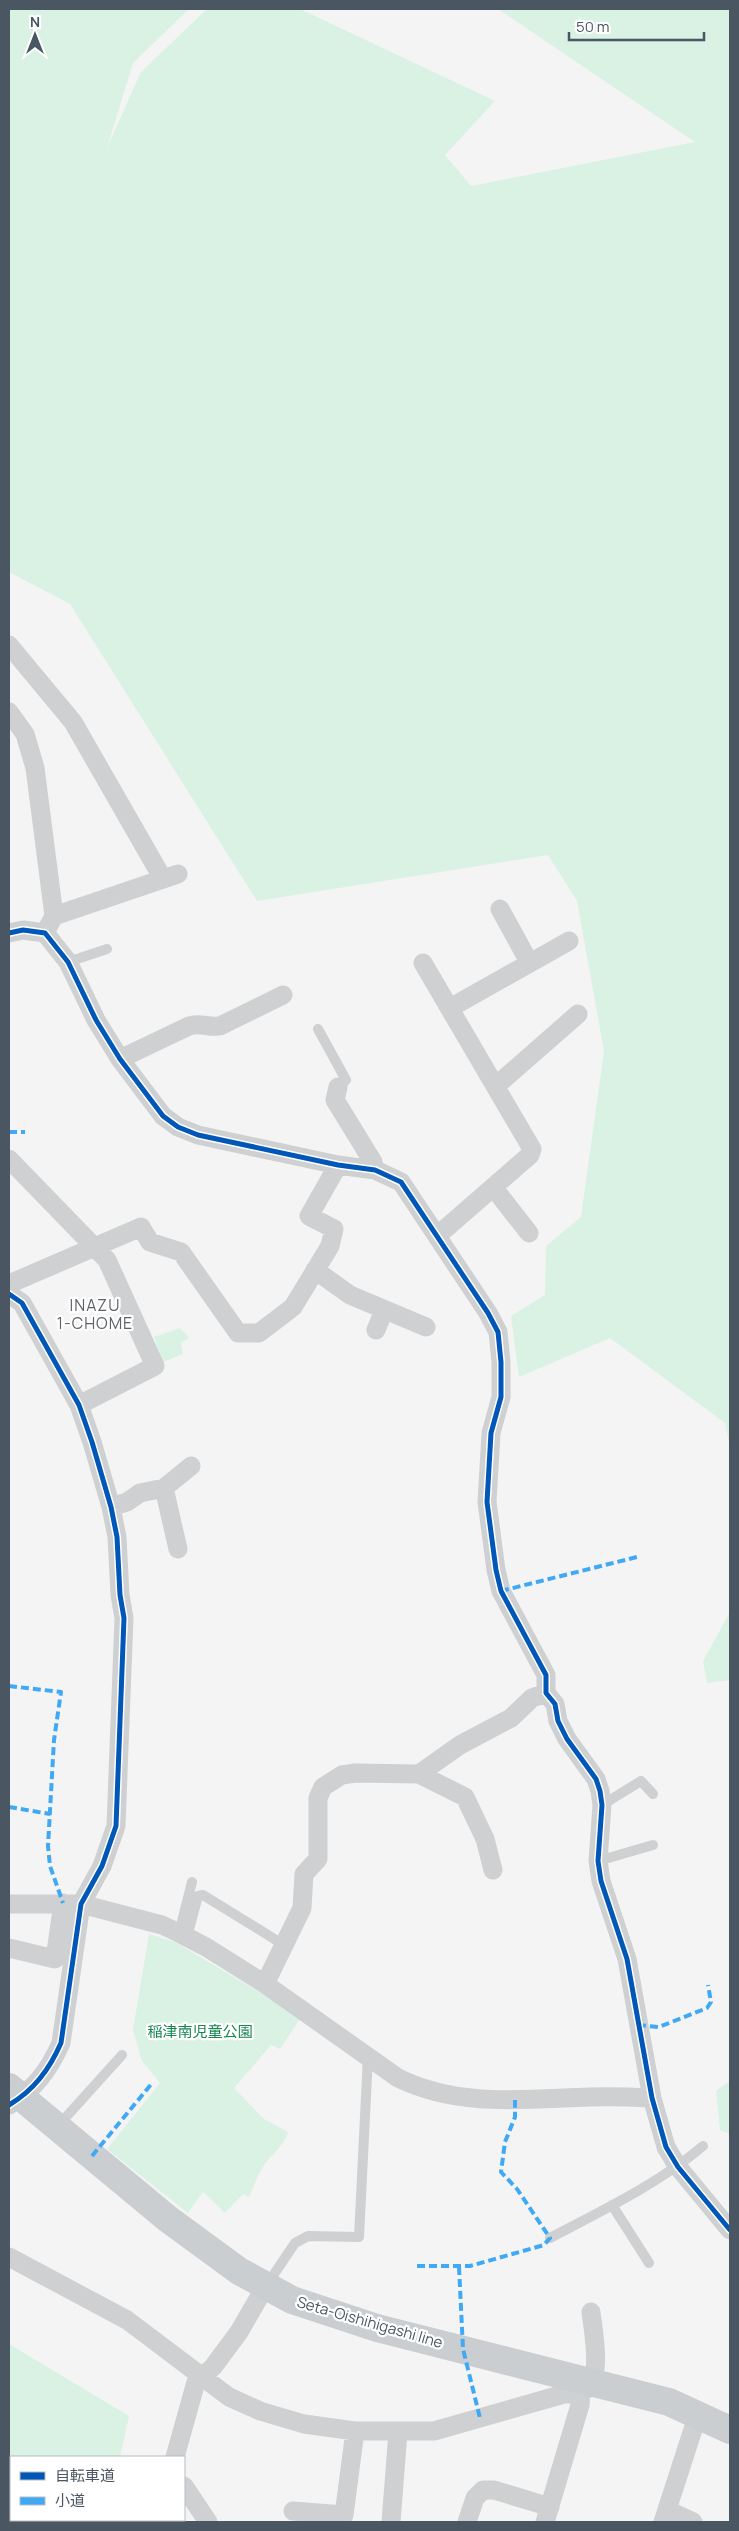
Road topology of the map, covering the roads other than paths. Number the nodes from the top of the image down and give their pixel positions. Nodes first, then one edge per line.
1 (9, 645) edge
2 (9, 712) edge
3 (500, 909) dead end
4 (49, 925) junction
5 (9, 933) edge
6 (569, 941) dead end
7 (107, 949) dead end
8 (68, 962) junction
9 (529, 962) junction
10 (424, 963) dead end
11 (282, 996) dead end
12 (450, 1008) junction
13 (578, 1014) dead end
14 (318, 1030) dead end
15 (120, 1059) junction
16 (496, 1085) junction
17 (338, 1087) joint
18 (9, 1159) edge
19 (338, 1165) junction
20 (375, 1170) junction
21 (493, 1187) junction
22 (530, 1234) dead end
23 (437, 1236) junction
24 (94, 1248) junction
25 (315, 1270) junction
26 (9, 1284) edge
27 (9, 1294) edge
28 (384, 1310) junction
29 (426, 1327) dead end
30 (376, 1330) dead end
31 (79, 1405) junction
32 (191, 1466) dead end
33 (164, 1488) junction
34 (111, 1507) junction
35 (178, 1549) dead end
36 (546, 1693) junction
37 (419, 1774) junction
38 (653, 1794) dead end
39 (602, 1805) junction
40 (653, 1845) dead end
41 (598, 1861) junction
42 (493, 1870) dead end
43 (192, 1882) dead end
44 (72, 1903) junction
45 (9, 1904) edge
46 (183, 1935) junction
47 (284, 1945) junction
48 (9, 1948) edge
49 (265, 1984) junction
50 (122, 2055) dead end
51 (368, 2056) junction
52 (13, 2096) edge
53 (652, 2098) junction
54 (57, 2127) junction
55 (703, 2146) dead end
56 (678, 2167) junction
57 (612, 2205) junction
58 (730, 2230) edge
59 (550, 2238) dead end
60 (9, 2257) edge
61 (649, 2263) dead end
62 (265, 2287) junction
63 (591, 2312) dead end
64 (202, 2376) junction
65 (587, 2387) junction
66 (698, 2414) junction
67 (730, 2430) edge
68 (355, 2431) junction
69 (398, 2432) junction
70 (175, 2456) edge
71 (185, 2488) edge
72 (293, 2511) dead end
73 (548, 2515) edge
74 (665, 2516) edge
75 (208, 2522) edge
76 (392, 2522) edge
77 (467, 2522) edge
78 (693, 2522) edge

1 - 4 street
2 - 4 street
3 - 9 street
4 - 5 street
4 - 8 street
6 - 9 street
7 - 8 lane
8 - 15 street
9 - 12 street
10 - 12 street
11 - 15 street
12 - 16 street
13 - 16 street
14 - 17 lane
15 - 19 street
16 - 21 street
17 - 20 street
18 - 24 street
19 - 20 street
19 - 25 street
20 - 23 street
21 - 22 street
21 - 23 street
23 - 36 street
24 - 25 street
24 - 26 street
24 - 31 street
25 - 28 street
27 - 31 street
28 - 29 street
28 - 30 street
31 - 34 street
32 - 33 street
33 - 34 street
33 - 35 street
34 - 44 street
36 - 37 street
36 - 39 street
37 - 42 street
37 - 47 street
38 - 39 lane
39 - 41 street
40 - 41 lane
41 - 53 street
43 - 46 lane
44 - 45 street
44 - 46 street
44 - 48 street
44 - 52 street
46 - 47 lane
46 - 49 street
47 - 49 street
49 - 51 street
50 - 54 lane
51 - 53 street
51 - 62 lane
52 - 54 main road, Seta-Oishihigashi line
53 - 56 street
54 - 62 main road, Seta-Oishihigashi line
55 - 56 lane
56 - 57 lane
56 - 58 street
57 - 59 lane
57 - 61 lane
60 - 64 street
62 - 64 street
62 - 65 main road, Seta-Oishihigashi line
63 - 65 street
64 - 68 street
64 - 70 street
65 - 66 main road, Seta-Oishihigashi line
65 - 69 street
65 - 73 street
66 - 67 main road, Seta-Oishihigashi line
66 - 74 street
68 - 69 street
68 - 72 street
69 - 76 street
71 - 75 street
73 - 77 street
74 - 78 street

